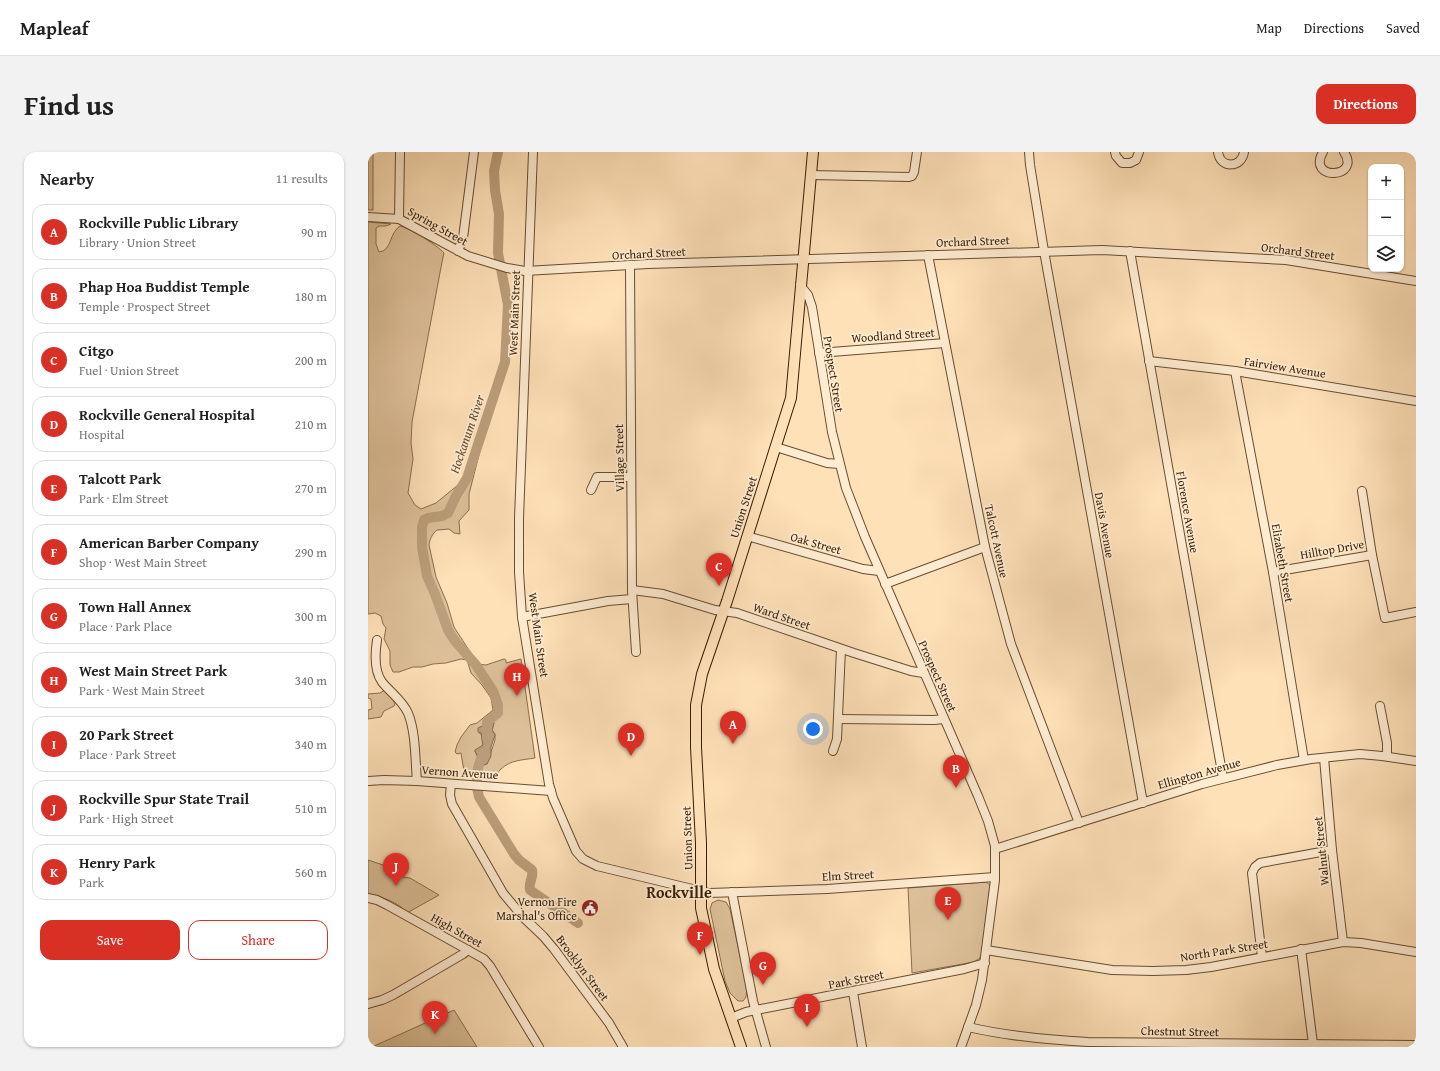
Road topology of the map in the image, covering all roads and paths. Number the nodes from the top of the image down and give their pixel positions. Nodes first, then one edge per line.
1 (400, 152) edge
2 (474, 152) edge
3 (533, 152) edge
4 (813, 152) edge
5 (916, 152) edge
6 (1029, 152) edge
7 (1115, 152) edge
8 (1139, 152) edge
9 (1218, 152) edge
10 (1244, 152) edge
11 (1323, 152) edge
12 (1344, 152) edge
13 (811, 175) junction
14 (368, 217) edge
15 (399, 219) junction
16 (458, 251) junction
17 (1044, 251) junction
18 (1130, 251) junction
19 (928, 255) junction
20 (802, 259) junction
21 (630, 265) junction
22 (529, 272) junction
23 (1416, 281) edge
24 (800, 285) junction
25 (798, 307) junction
26 (812, 316) junction
27 (945, 344) junction
28 (819, 353) junction
29 (1149, 361) junction
30 (1235, 371) junction
31 (1416, 401) edge
32 (776, 447) junction
33 (839, 464) junction
34 (631, 477) junction
35 (591, 490) dead end
36 (1362, 491) dead end
37 (747, 536) junction
38 (984, 547) junction
39 (1372, 555) junction
40 (879, 571) junction
41 (1273, 572) junction
42 (885, 584) junction
43 (632, 595) junction
44 (723, 611) junction
45 (1416, 612) edge
46 (522, 617) junction
47 (377, 640) dead end
48 (841, 649) junction
49 (636, 652) dead end
50 (923, 673) junction
51 (1380, 706) dead end
52 (838, 719) junction
53 (944, 719) junction
54 (833, 751) dead end
55 (1387, 756) junction
56 (1324, 758) junction
57 (1304, 760) junction
58 (1416, 761) edge
59 (1223, 778) junction
60 (368, 781) edge
61 (418, 781) junction
62 (451, 784) junction
63 (550, 791) junction
64 (1143, 803) junction
65 (1079, 823) junction
66 (995, 849) junction
67 (1332, 850) junction
68 (996, 878) junction
69 (701, 892) junction
70 (732, 892) junction
71 (368, 898) edge
72 (1343, 942) junction
73 (1301, 949) junction
74 (468, 950) junction
75 (986, 950) junction
76 (1416, 952) edge
77 (1262, 957) junction
78 (985, 963) junction
79 (853, 992) junction
80 (368, 1004) edge
81 (755, 1010) junction
82 (731, 1018) junction
83 (968, 1026) junction
84 (1313, 1044) junction
85 (1416, 1045) edge
86 (539, 1047) edge
87 (623, 1047) edge
88 (741, 1047) edge
89 (766, 1047) edge
90 (862, 1047) edge
91 (961, 1047) edge

1 - 15 street, Spring Street
2 - 16 street
3 - 22 street, West Main Street
4 - 13 main road, Union Street
5 - 13 street
6 - 17 street, Davis Avenue
7 - 8 street
9 - 10 street
11 - 12 street
13 - 20 main road, Union Street
14 - 15 street
15 - 16 street, Spring Street
16 - 22 street, Spring Street
17 - 18 street, Orchard Street
17 - 19 street, Orchard Street
17 - 64 street, Davis Avenue
18 - 23 street, Orchard Street
18 - 29 street, Florence Avenue
19 - 20 street, Orchard Street
19 - 27 street, Talcott Avenue
20 - 21 street, Orchard Street
20 - 24 main road, Union Street
21 - 22 street, Orchard Street
21 - 34 street, Village Street
22 - 46 street, West Main Street
24 - 25 main road, Union Street
24 - 26 street, Prospect Street
25 - 26 street
25 - 32 main road, Union Street
26 - 28 street, Prospect Street
27 - 28 street, Woodland Street
27 - 38 street, Talcott Avenue
28 - 33 street, Prospect Street
29 - 30 street, Fairview Avenue
29 - 59 street, Florence Avenue
30 - 31 street, Fairview Avenue
30 - 41 street, Elizabeth Street
32 - 33 street
32 - 37 main road, Union Street
33 - 40 street, Prospect Street
34 - 35 street
34 - 43 street, Village Street
36 - 39 street, Hilltop Drive
37 - 40 street, Oak Street
37 - 44 main road, Union Street
38 - 42 street
38 - 65 street, Talcott Avenue
39 - 41 street, Hilltop Drive
39 - 45 street, Hilltop Drive
40 - 42 street, Prospect Street
41 - 57 street, Elizabeth Street
42 - 50 street, Prospect Street
43 - 44 street, Ward Street
43 - 46 street, Ward Street
43 - 49 street, Village Street
44 - 48 street, Ward Street
44 - 69 main road, Union Street
46 - 63 street, West Main Street
47 - 61 street
48 - 50 street, Ward Street
48 - 52 street
50 - 53 street, Prospect Street
51 - 55 street
52 - 53 street
52 - 54 street
53 - 66 street, Prospect Street
55 - 56 street, Ellington Avenue
55 - 58 street, Ellington Avenue
56 - 57 street, Ellington Avenue
56 - 67 street, Walnut Street
57 - 59 street, Ellington Avenue
59 - 64 street, Ellington Avenue
60 - 61 street, Vernon Avenue
61 - 62 street, Vernon Avenue
62 - 63 street, Vernon Avenue
62 - 87 street, Brooklyn Street
63 - 69 street, West Main Street
64 - 65 street, Ellington Avenue
65 - 66 street, Ellington Avenue
66 - 68 street, Prospect Street
67 - 72 street, Walnut Street
67 - 77 street
68 - 70 street, Elm Street
68 - 75 street, Prospect Street
69 - 70 street, Elm Street
69 - 82 main road
70 - 81 street
71 - 74 street, High Street
72 - 73 street, North Park Street
72 - 76 street, North Park Street
73 - 77 street, North Park Street
73 - 84 street
74 - 80 street
74 - 86 street, High Street
75 - 77 street, North Park Street
75 - 78 street, Prospect Street
78 - 79 street, Park Street
78 - 83 street, Prospect Street
79 - 81 street, Park Street
79 - 90 street
81 - 82 street, Park Street
81 - 89 street
82 - 88 main road
83 - 84 street, Chestnut Street
83 - 91 street, Prospect Street
84 - 85 street, Chestnut Street

